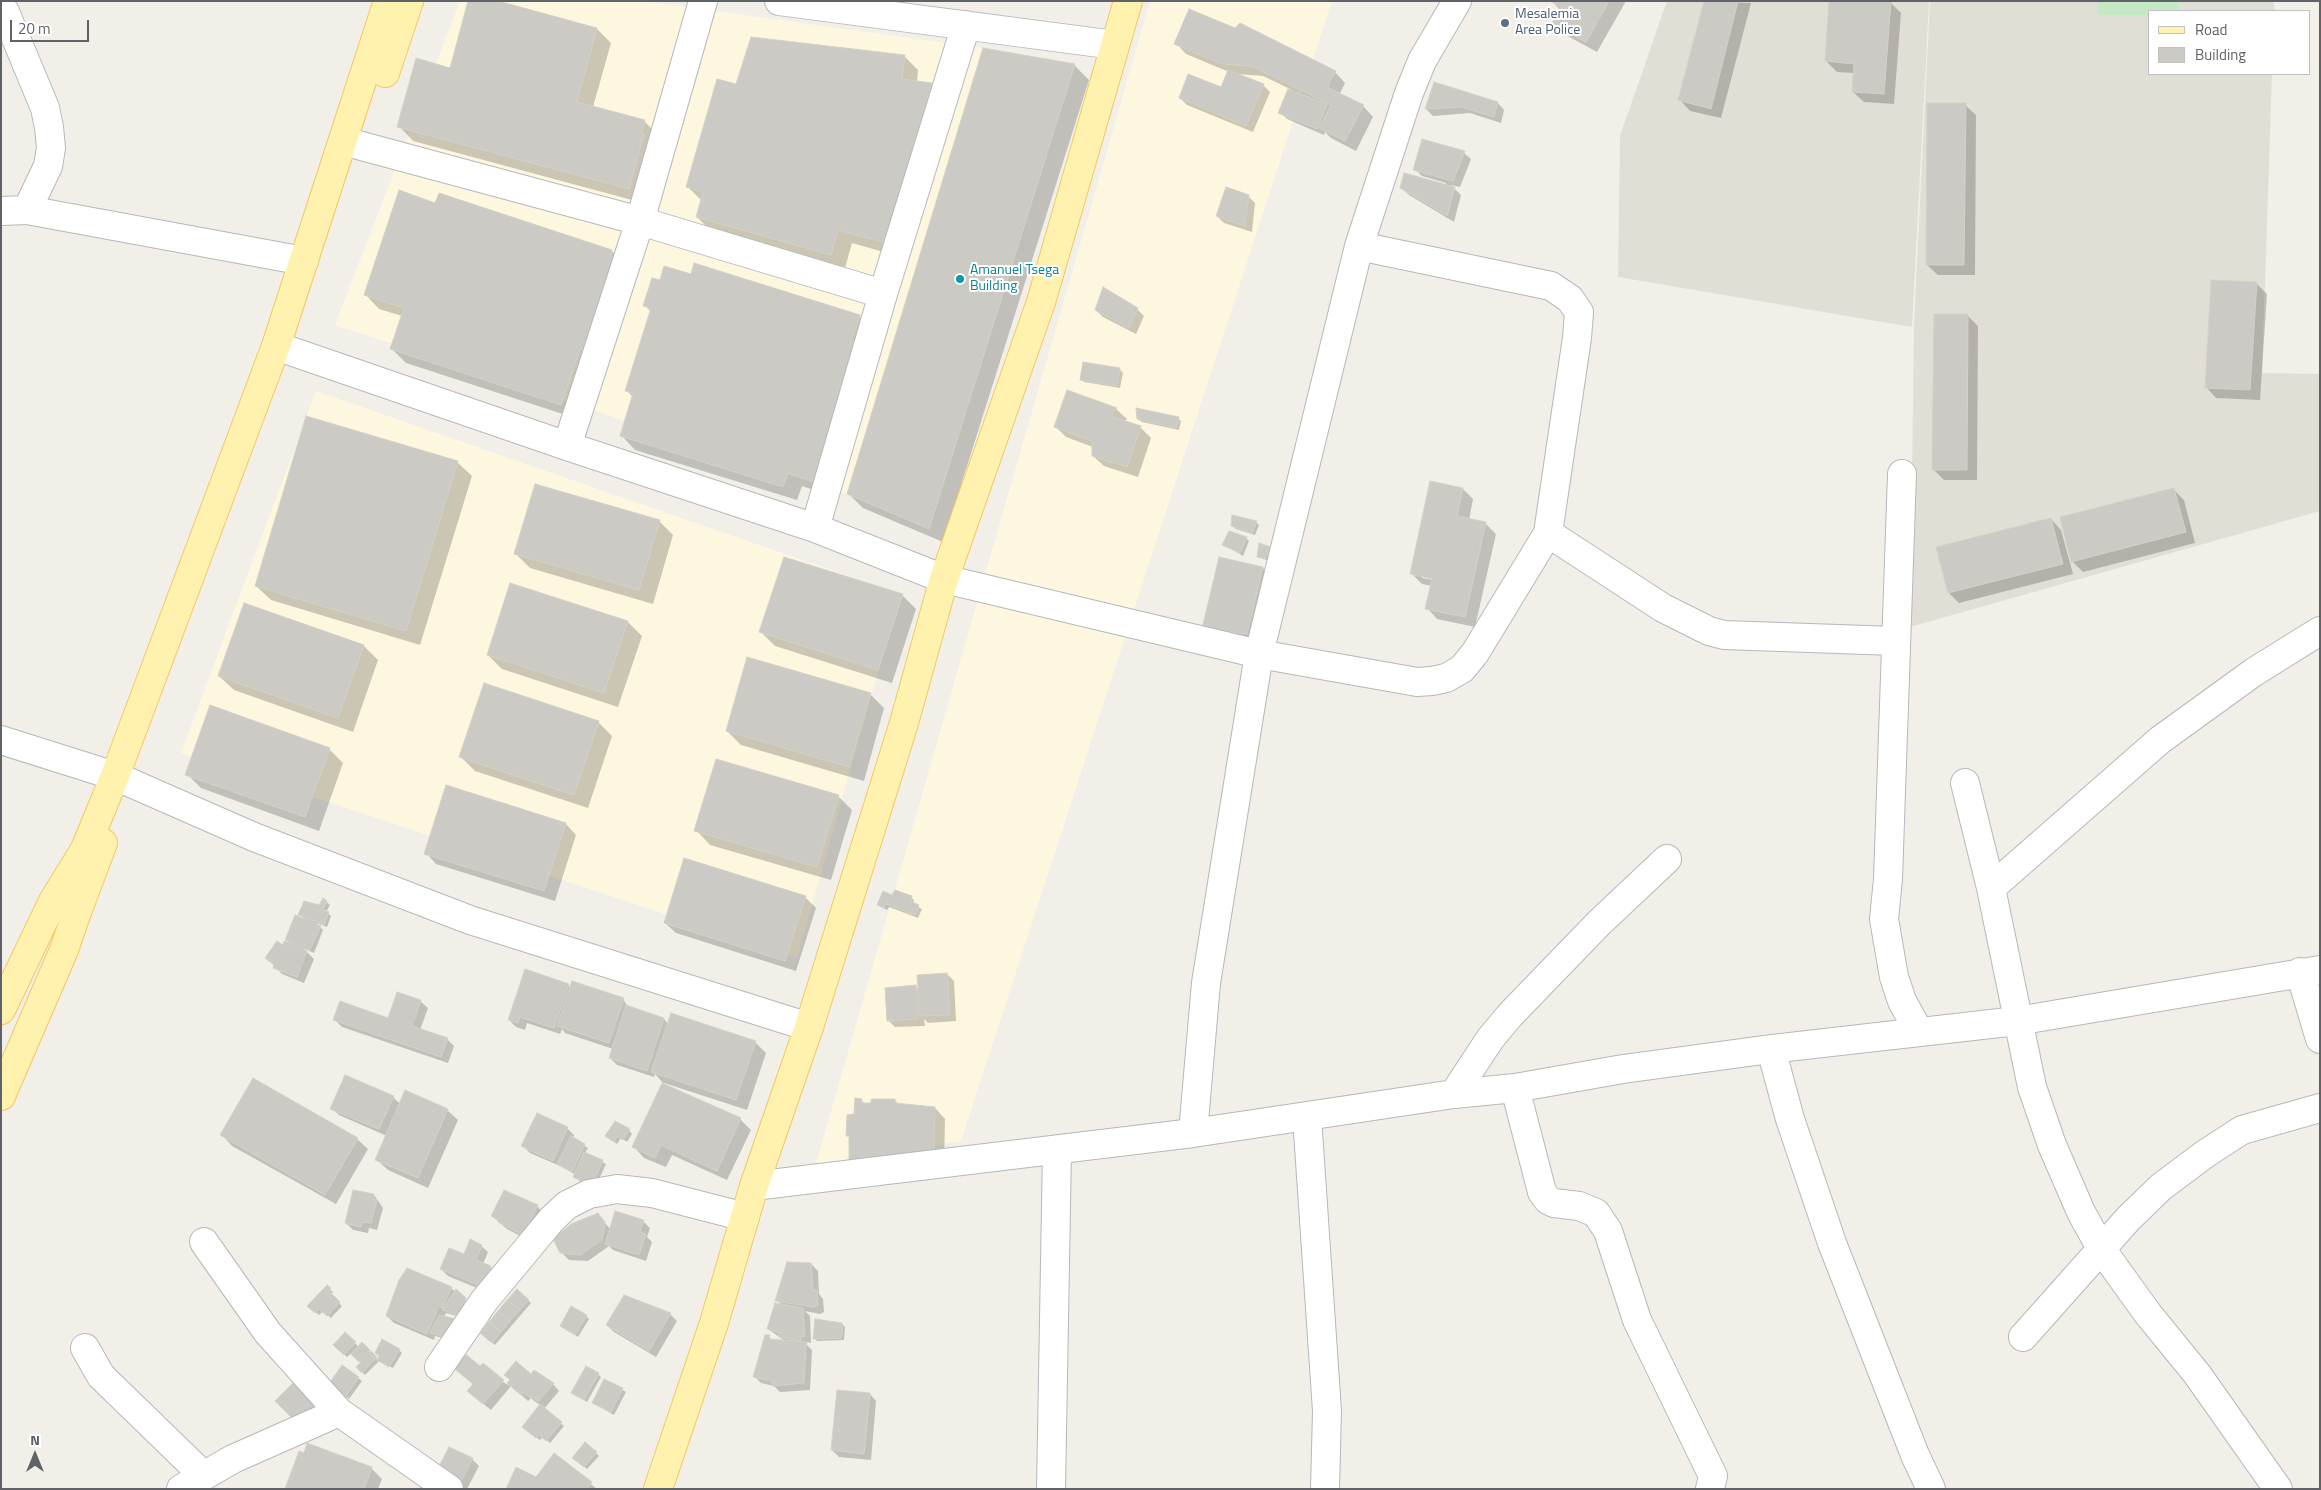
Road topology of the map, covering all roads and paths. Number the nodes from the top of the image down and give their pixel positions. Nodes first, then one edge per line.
1 (388, 1) edge
2 (409, 1) edge
3 (703, 1) edge
4 (780, 1) edge
5 (1128, 1) edge
6 (1458, 1) edge
7 (6, 12) dead end
8 (966, 25) junction
9 (1115, 45) junction
10 (352, 143) junction
11 (14, 211) edge
12 (640, 221) junction
13 (1359, 246) junction
14 (304, 260) junction
15 (883, 294) junction
16 (283, 349) junction
17 (567, 446) junction
18 (1902, 474) dead end
19 (816, 528) junction
20 (1548, 533) junction
21 (944, 579) junction
22 (2320, 631) edge
23 (1895, 641) junction
24 (1259, 654) junction
25 (1, 740) edge
26 (121, 779) junction
27 (1965, 783) dead end
28 (85, 849) junction
29 (1667, 859) dead end
30 (1991, 888) junction
31 (77, 912) junction
32 (2310, 971) edge
33 (1, 1010) edge
34 (2017, 1021) junction
35 (810, 1027) junction
36 (1919, 1032) junction
37 (2320, 1039) edge
38 (1771, 1049) junction
39 (1515, 1088) junction
40 (1454, 1094) junction
41 (1, 1096) edge
42 (2320, 1108) edge
43 (1307, 1117) junction
44 (1193, 1133) junction
45 (1057, 1150) junction
46 (754, 1186) junction
47 (745, 1217) junction
48 (204, 1242) dead end
49 (2102, 1250) junction
50 (2022, 1337) dead end
51 (85, 1348) dead end
52 (439, 1368) dead end
53 (339, 1412) junction
54 (192, 1482) edge
55 (449, 1489) edge
56 (658, 1489) edge
57 (1052, 1489) edge
58 (1325, 1489) edge
59 (1710, 1489) edge
60 (1931, 1489) edge
61 (2278, 1489) edge

1 - 10 main road
2 - 10 main road
3 - 12 street
4 - 8 street
5 - 9 main road
6 - 13 street
7 - 11 street
8 - 9 street
8 - 15 street
9 - 21 main road
10 - 12 street
10 - 14 main road
10 - 16 main road
11 - 14 street
12 - 15 street
12 - 17 street
13 - 20 street
13 - 24 street
14 - 16 main road
15 - 19 street
16 - 17 street
16 - 26 main road
17 - 19 street
18 - 23 street
19 - 21 street
20 - 23 street
20 - 24 street
21 - 24 street
21 - 35 main road
22 - 30 street
23 - 36 street
24 - 44 street
25 - 26 street
26 - 28 main road
26 - 31 main road
26 - 35 street
27 - 30 street
28 - 31 main road
28 - 33 main road
29 - 40 street
30 - 34 street
31 - 41 main road
32 - 34 street
32 - 37 street
34 - 36 street
34 - 49 street
35 - 46 main road
36 - 38 street
38 - 39 street
38 - 60 street
39 - 40 street
39 - 59 street
40 - 43 street
42 - 49 street
43 - 44 street
43 - 58 street
44 - 45 street
45 - 46 street
45 - 57 street
46 - 47 main road
47 - 52 street
47 - 56 main road
48 - 53 street
49 - 50 street
49 - 61 street
51 - 54 street
53 - 54 street
53 - 55 street

